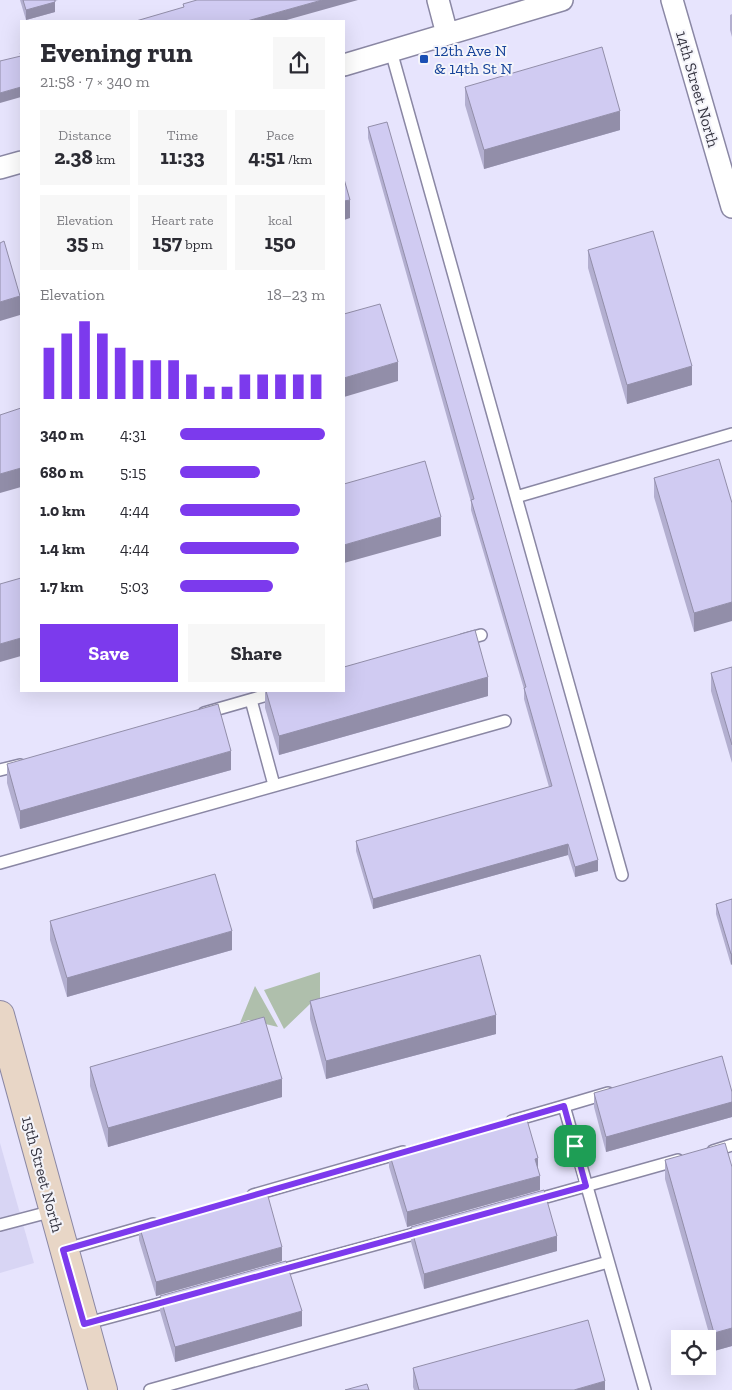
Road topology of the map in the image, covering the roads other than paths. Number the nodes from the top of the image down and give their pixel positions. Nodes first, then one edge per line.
1 (438, 0) edge
2 (562, 0) edge
3 (672, 0) edge
4 (447, 34) junction
5 (391, 51) junction
6 (345, 65) edge
7 (20, 162) edge
8 (726, 165) edge
9 (0, 168) edge
10 (732, 207) edge
11 (732, 434) edge
12 (516, 497) junction
13 (481, 636) dead end
14 (454, 643) edge
15 (278, 692) edge
16 (251, 700) junction
17 (189, 717) edge
18 (505, 721) dead end
19 (28, 762) edge
20 (0, 770) edge
21 (274, 785) junction
22 (0, 862) edge
23 (622, 875) dead end
24 (0, 1015) edge
25 (620, 1090) edge
26 (564, 1106) junction
27 (498, 1125) edge
28 (732, 1145) edge
29 (413, 1150) edge
30 (705, 1153) edge
31 (686, 1158) edge
32 (586, 1186) junction
33 (243, 1198) edge
34 (520, 1204) edge
35 (53, 1211) junction
36 (167, 1220) edge
37 (0, 1225) edge
38 (435, 1228) edge
39 (63, 1250) junction
40 (608, 1262) junction
41 (264, 1275) edge
42 (189, 1296) edge
43 (84, 1324) junction
44 (103, 1390) edge
45 (150, 1390) edge
46 (645, 1390) edge

1 - 4 street
2 - 4 street
3 - 8 street, 14th Street North
4 - 5 street
5 - 6 street
5 - 12 lane
7 - 9 street
8 - 10 street, 14th Street North
11 - 12 lane
12 - 23 lane
13 - 14 lane
15 - 16 lane
16 - 17 lane
16 - 21 lane
18 - 21 lane
19 - 20 lane
21 - 22 lane
24 - 35 street, 15th Street North
25 - 26 lane
26 - 27 lane
26 - 32 lane
28 - 30 lane
29 - 33 lane
31 - 32 lane
32 - 34 lane
32 - 40 lane
35 - 37 lane
35 - 39 street, 15th Street North
36 - 39 lane
38 - 41 lane
39 - 43 street, 15th Street North
40 - 45 lane
40 - 46 lane
42 - 43 lane
43 - 44 street, 15th Street North

